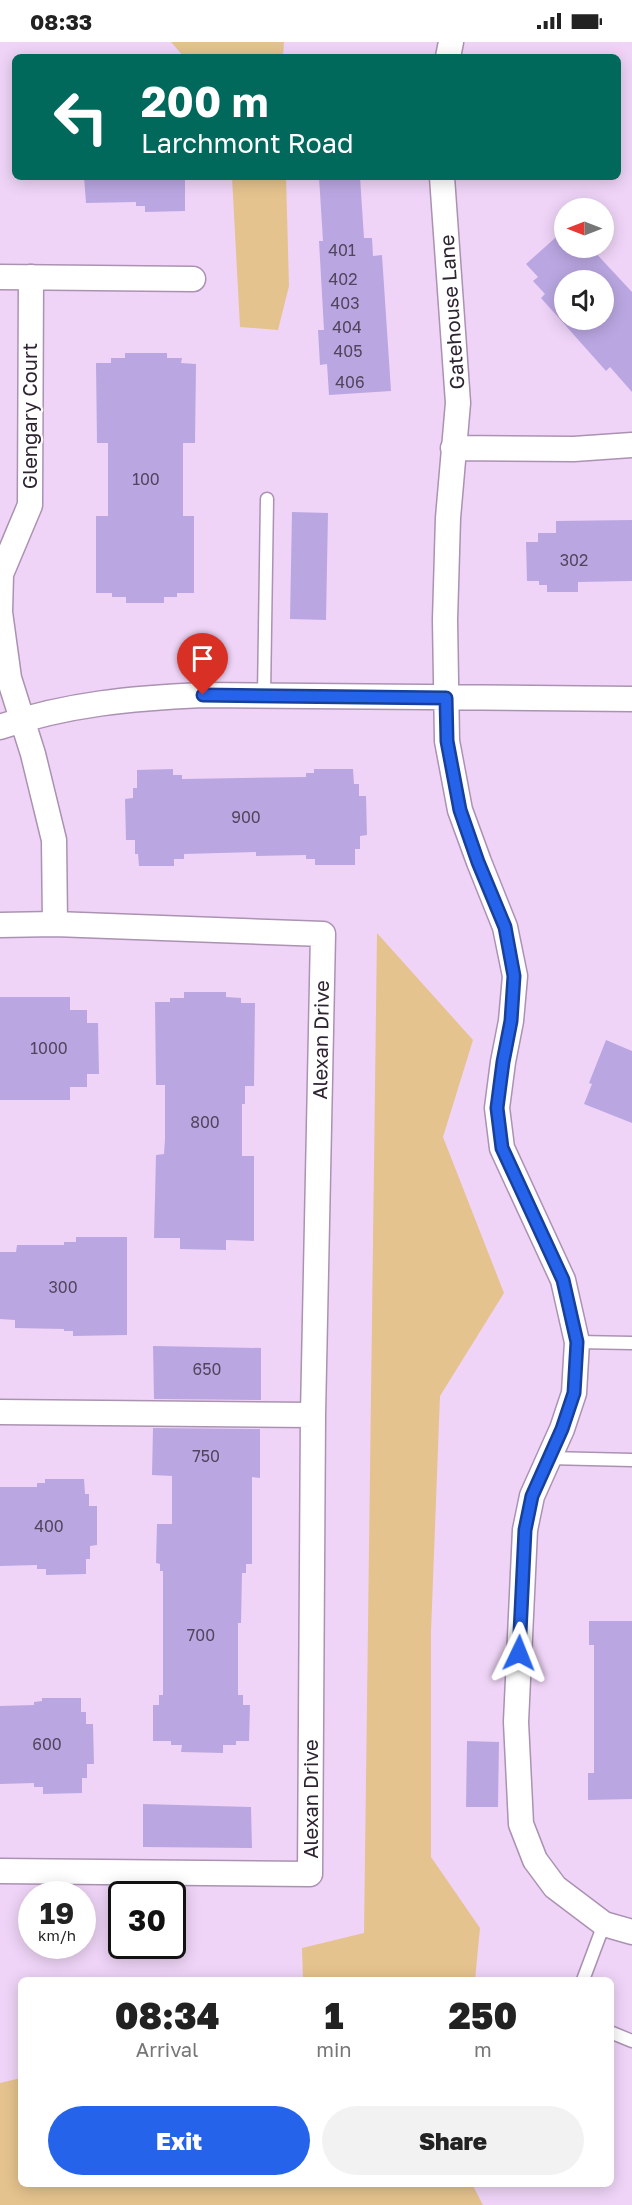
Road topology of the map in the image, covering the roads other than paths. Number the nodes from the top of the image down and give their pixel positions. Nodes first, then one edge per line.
1 (442, 180) edge
2 (0, 277) edge
3 (32, 277) junction
4 (193, 279) dead end
5 (632, 445) edge
6 (453, 448) junction
7 (267, 499) dead end
8 (5, 550) edge
9 (264, 695) junction
10 (446, 698) junction
11 (632, 699) edge
12 (10, 724) edge
13 (55, 924) junction
14 (0, 925) edge
15 (577, 1342) junction
16 (632, 1343) edge
17 (0, 1412) edge
18 (313, 1415) junction
19 (548, 1458) junction
20 (632, 1460) edge
21 (0, 1871) edge
22 (604, 1924) junction
23 (632, 1932) edge
24 (584, 1977) edge
25 (614, 2034) edge
26 (632, 2041) edge

1 - 6 street, Gatehouse Lane
2 - 3 street
3 - 4 street
3 - 8 street, Glengary Court
5 - 6 street
6 - 10 street, Gatehouse Lane
7 - 9 lane
8 - 12 street, Glengary Court
9 - 10 street
9 - 12 street
10 - 11 street
10 - 15 street, Gatehouse Lane
12 - 13 street
13 - 14 street, Alexan Drive
13 - 18 street, Alexan Drive
15 - 16 lane
15 - 19 street, Gatehouse Lane
17 - 18 street
18 - 21 street, Alexan Drive
19 - 20 lane
19 - 22 street, Gatehouse Lane
22 - 23 street
22 - 24 lane
25 - 26 lane

